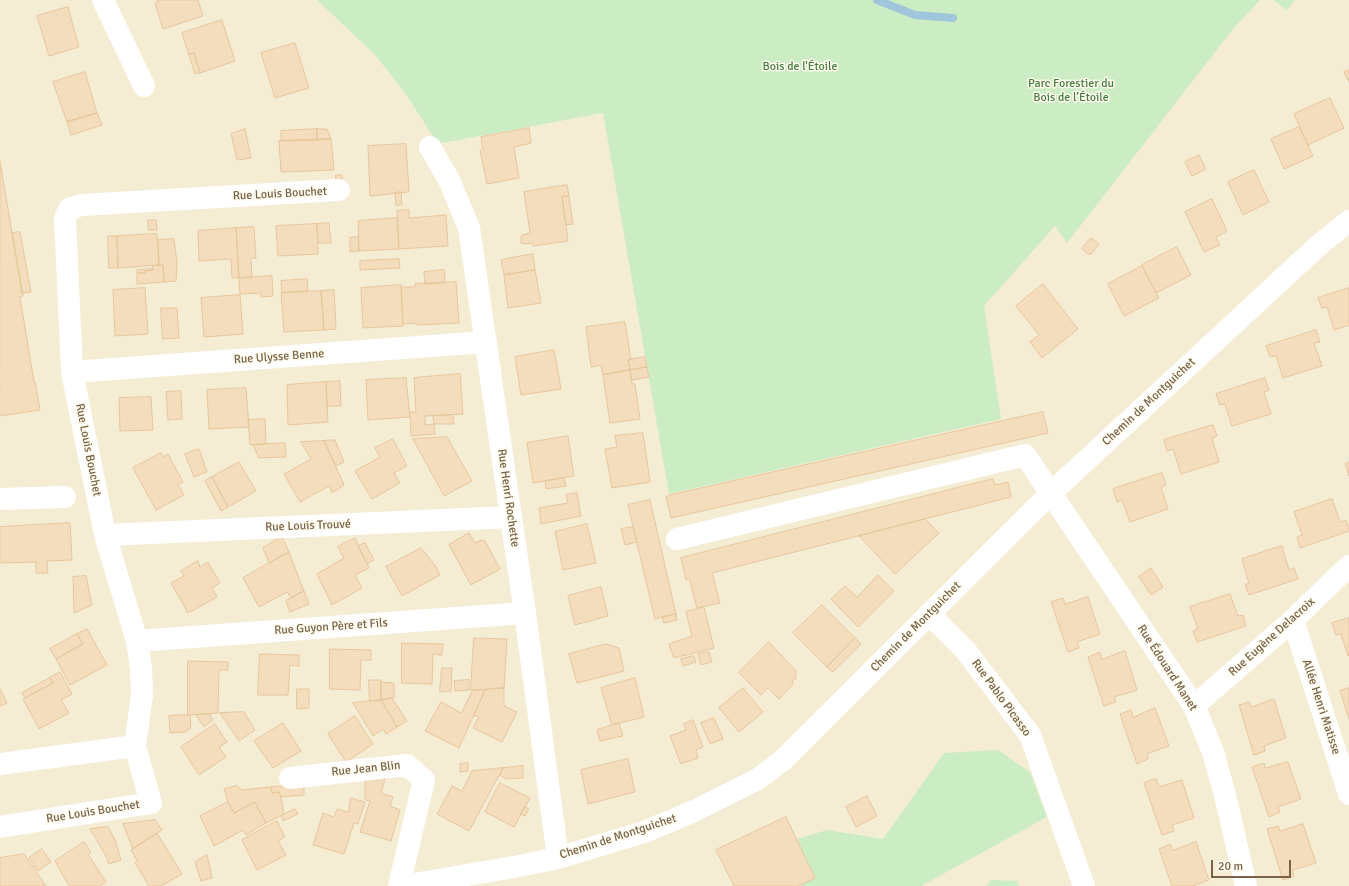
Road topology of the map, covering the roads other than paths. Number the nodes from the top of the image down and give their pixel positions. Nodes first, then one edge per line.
1 (103, 0) edge
2 (144, 86) dead end
3 (430, 147) dead end
4 (339, 190) dead end
5 (1349, 221) edge
6 (486, 342) junction
7 (72, 372) junction
8 (1050, 492) junction
9 (65, 497) dead end
10 (0, 499) edge
11 (510, 517) junction
12 (105, 535) junction
13 (677, 539) dead end
14 (1349, 566) edge
15 (525, 614) junction
16 (929, 614) junction
17 (1293, 620) junction
18 (137, 641) junction
19 (1194, 706) junction
20 (135, 746) junction
21 (0, 764) edge
22 (290, 778) dead end
23 (1349, 794) edge
24 (0, 827) edge
25 (558, 858) junction
26 (401, 886) edge
27 (1084, 886) edge
28 (1246, 886) edge

1 - 2 street
3 - 6 street, Rue Henri Rochette
4 - 7 street, Rue Louis Bouchet
5 - 8 street, Chemin de Montguichet
6 - 7 street, Rue Ulysse Benne
6 - 11 street, Rue Henri Rochette
7 - 12 street, Rue Louis Bouchet
8 - 13 street, Rue Édouard Manet
8 - 16 street, Chemin de Montguichet
8 - 19 street, Rue Édouard Manet
9 - 10 street
11 - 12 street, Rue Louis Trouvé
11 - 15 street, Rue Henri Rochette
12 - 18 street, Rue Louis Bouchet
14 - 17 street, Rue Eugène Delacroix
15 - 18 street, Rue Guyon Père et Fils
15 - 25 street, Rue Henri Rochette
16 - 25 street, Chemin de Montguichet
16 - 27 street, Rue Pablo Picasso
17 - 19 street, Rue Eugène Delacroix
17 - 23 street, Allée Henri Matisse
18 - 20 street, Rue Louis Bouchet
19 - 28 street, Rue Édouard Manet
20 - 21 street
20 - 24 street, Rue Louis Bouchet
22 - 26 street, Rue Jean Blin
25 - 26 street, Chemin de Montguichet

